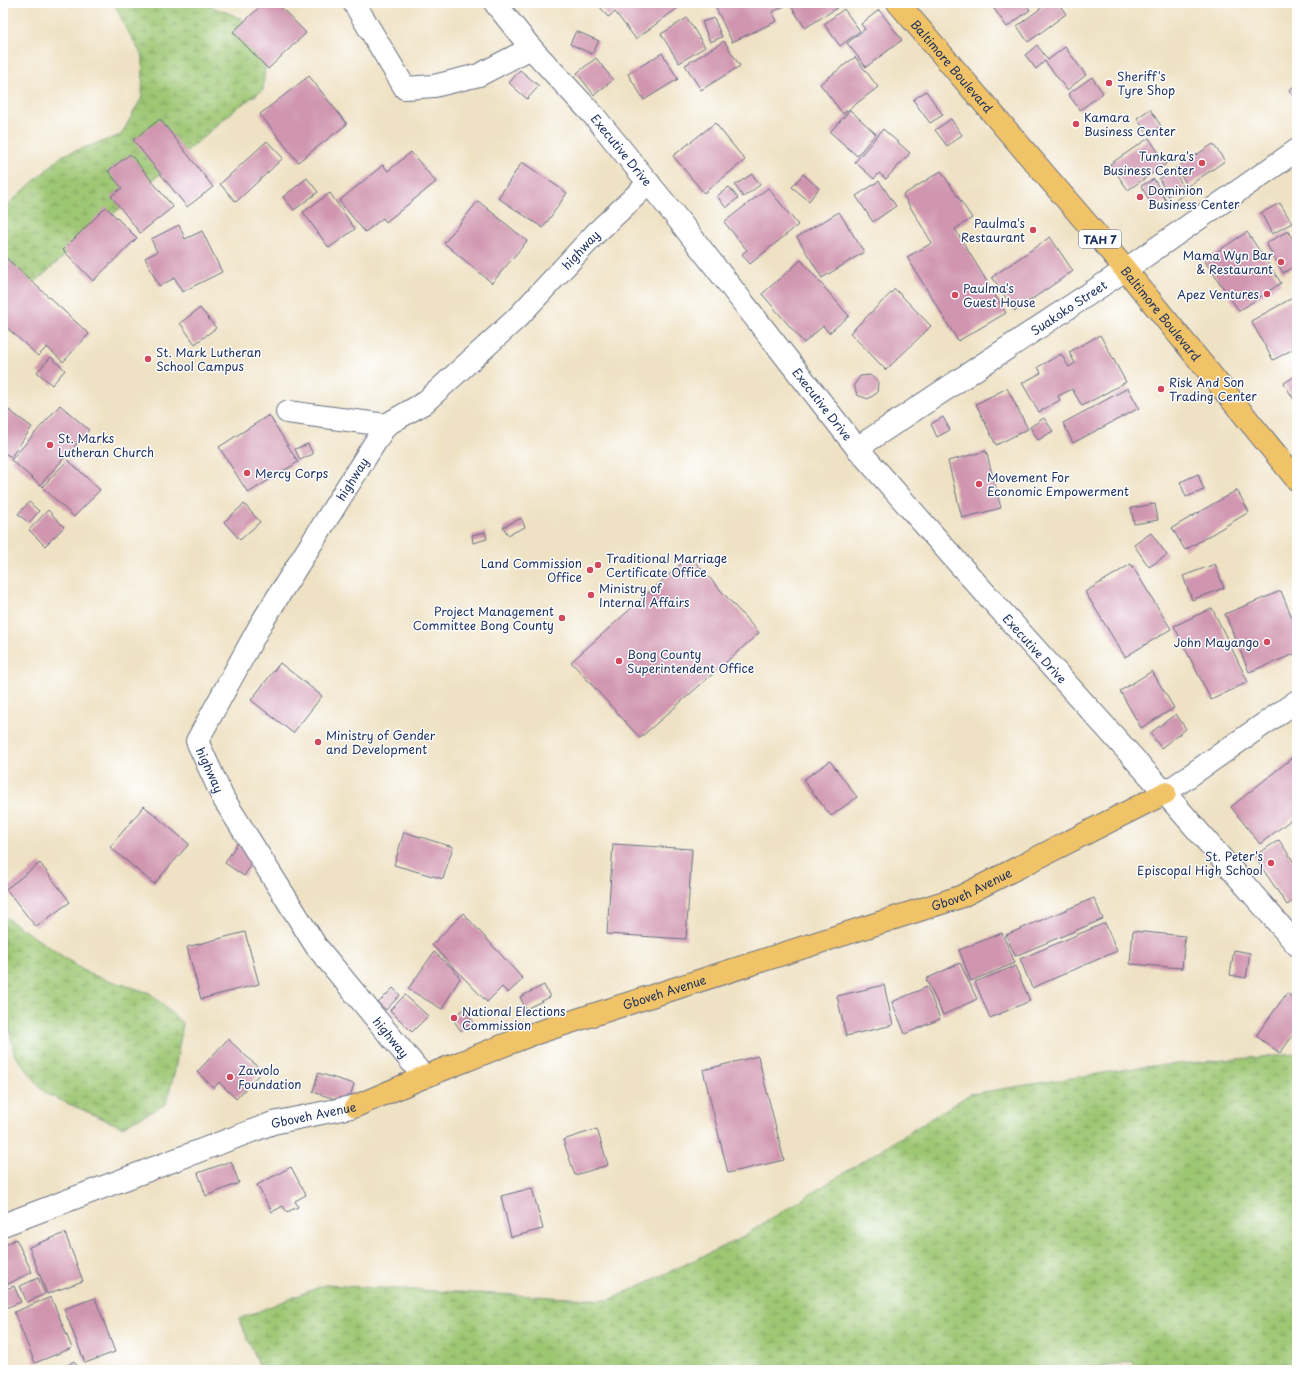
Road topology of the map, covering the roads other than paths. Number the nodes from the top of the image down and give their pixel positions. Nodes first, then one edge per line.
1 (354, 3) edge
2 (495, 3) edge
3 (898, 3) edge
4 (530, 48) junction
5 (1297, 150) edge
6 (649, 183) junction
7 (1125, 270) junction
8 (287, 412) dead end
9 (386, 425) junction
10 (858, 448) junction
11 (1297, 480) edge
12 (1297, 701) edge
13 (1165, 793) junction
14 (1297, 945) edge
15 (424, 1077) junction
16 (356, 1106) joint
17 (3, 1225) edge

1 - 4 street
2 - 4 street, Executive Drive
3 - 7 main road, Baltimore Boulevard / TAH 7
4 - 6 street, Executive Drive
5 - 7 street, Suakoko Street
6 - 9 street, highway
6 - 10 street, Executive Drive
7 - 10 street, Suakoko Street
7 - 11 main road, Baltimore Boulevard / TAH 7
8 - 9 street
9 - 15 street, highway
10 - 13 street, Executive Drive
12 - 13 street, Gboveh Avenue
13 - 14 street, Executive Drive
13 - 15 main road, Gboveh Avenue
15 - 16 main road, Gboveh Avenue
16 - 17 street, Gboveh Avenue

